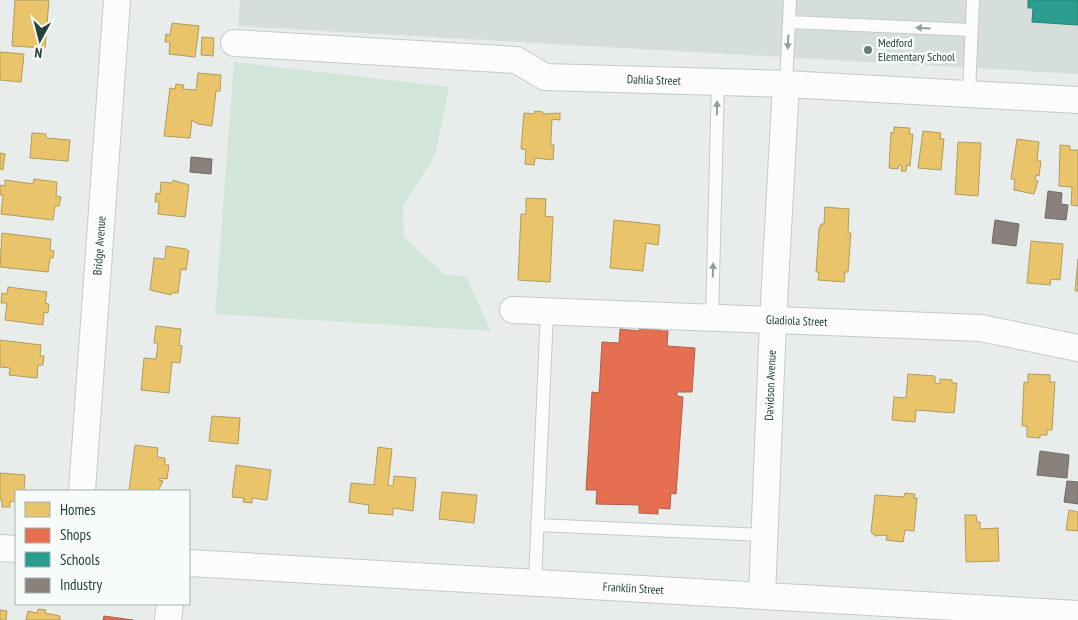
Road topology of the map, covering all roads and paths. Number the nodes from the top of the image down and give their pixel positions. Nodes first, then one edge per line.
1 (117, 0) edge
2 (790, 0) edge
3 (973, 0) edge
4 (789, 22) junction
5 (972, 30) junction
6 (234, 43) dead end
7 (718, 82) junction
8 (786, 84) junction
9 (969, 93) junction
10 (1078, 100) edge
11 (513, 310) dead end
12 (547, 312) junction
13 (712, 319) junction
14 (773, 321) junction
15 (1078, 348) edge
16 (82, 490) edge
17 (537, 525) junction
18 (764, 535) junction
19 (0, 548) edge
20 (15, 549) edge
21 (190, 563) edge
22 (535, 582) junction
23 (762, 596) junction
24 (170, 605) edge
25 (1078, 614) edge
26 (168, 620) edge

1 - 16 street, Bridge Avenue
2 - 4 lane
3 - 5 lane
5 -> 4 lane
4 -> 8 lane
5 - 9 lane
6 - 7 street, Dahlia Street
7 - 8 street, Dahlia Street
13 -> 7 lane
8 - 9 street, Dahlia Street
8 - 14 street, Davidson Avenue
9 - 10 street, Dahlia Street
11 - 12 street, Gladiola Street
12 - 13 street, Gladiola Street
12 - 17 lane
13 - 14 street, Gladiola Street
14 - 15 street, Gladiola Street
14 - 18 street, Davidson Avenue
17 - 18 lane
17 - 22 lane
18 - 23 street, Davidson Avenue
19 - 20 street
21 - 22 street, Franklin Street
22 - 23 street, Franklin Street
23 - 25 street, Franklin Street
24 - 26 street

